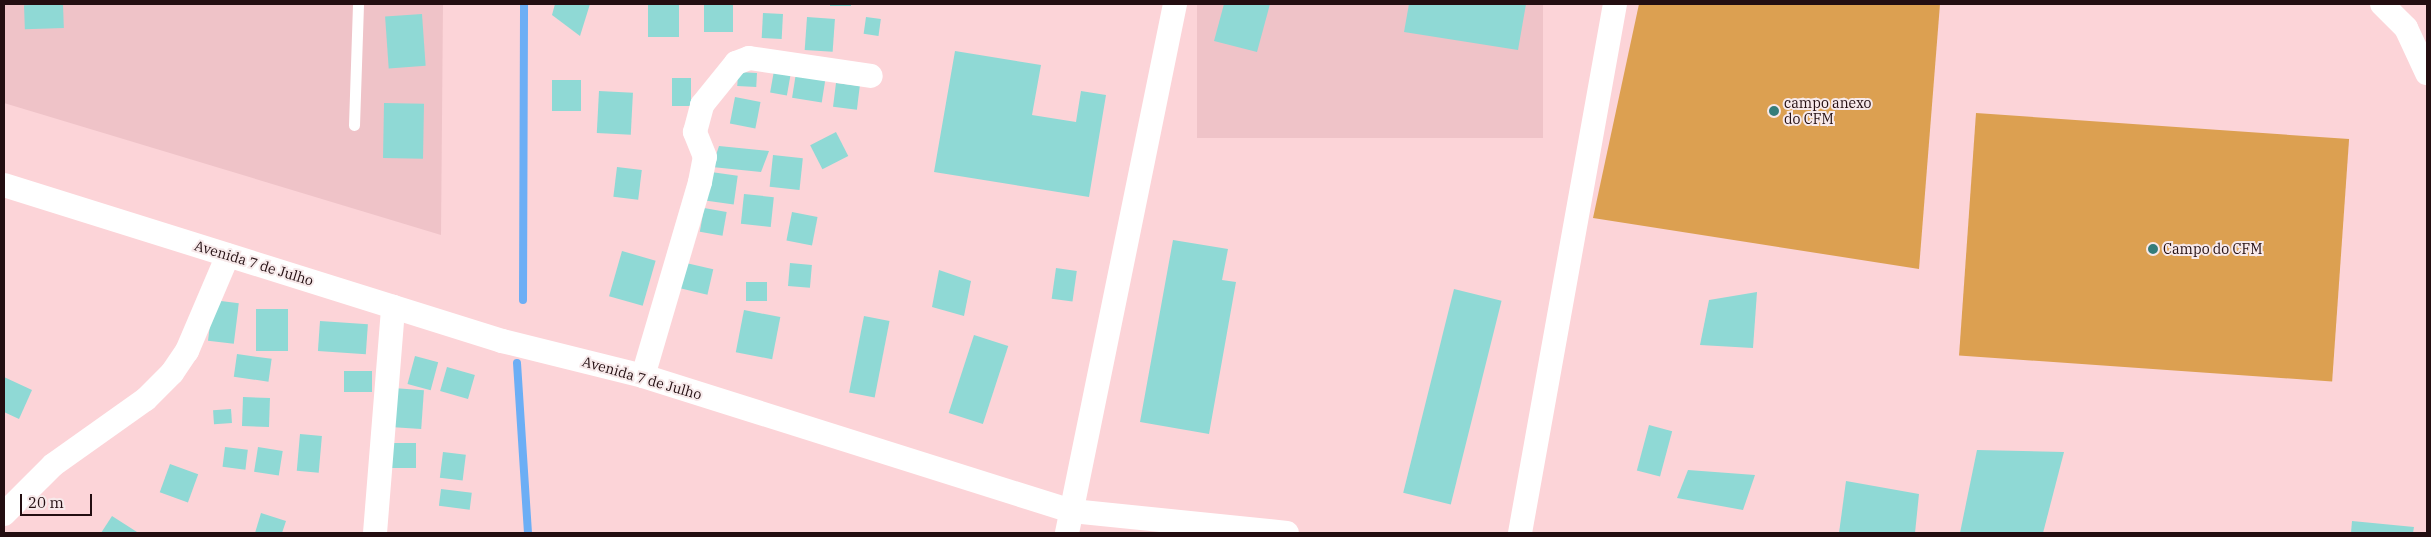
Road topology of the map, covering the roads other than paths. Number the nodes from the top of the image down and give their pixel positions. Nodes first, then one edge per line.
1 (358, 4) edge
2 (1175, 4) edge
3 (1615, 4) edge
4 (2382, 4) edge
5 (2427, 73) edge
6 (871, 76) dead end
7 (354, 125) dead end
8 (4, 185) edge
9 (228, 255) junction
10 (393, 307) junction
11 (643, 376) junction
12 (4, 514) edge
13 (1070, 522) edge
14 (374, 533) edge
15 (1287, 533) edge
16 (1520, 533) edge

1 - 7 lane
2 - 13 street
3 - 16 street
4 - 5 street
6 - 11 street
8 - 9 street, Avenida 7 de Julho
9 - 10 street, Avenida 7 de Julho
9 - 12 street
10 - 11 street, Avenida 7 de Julho
10 - 14 street
11 - 13 street, Avenida 7 de Julho
13 - 15 street, Avenida 7 de Julho

